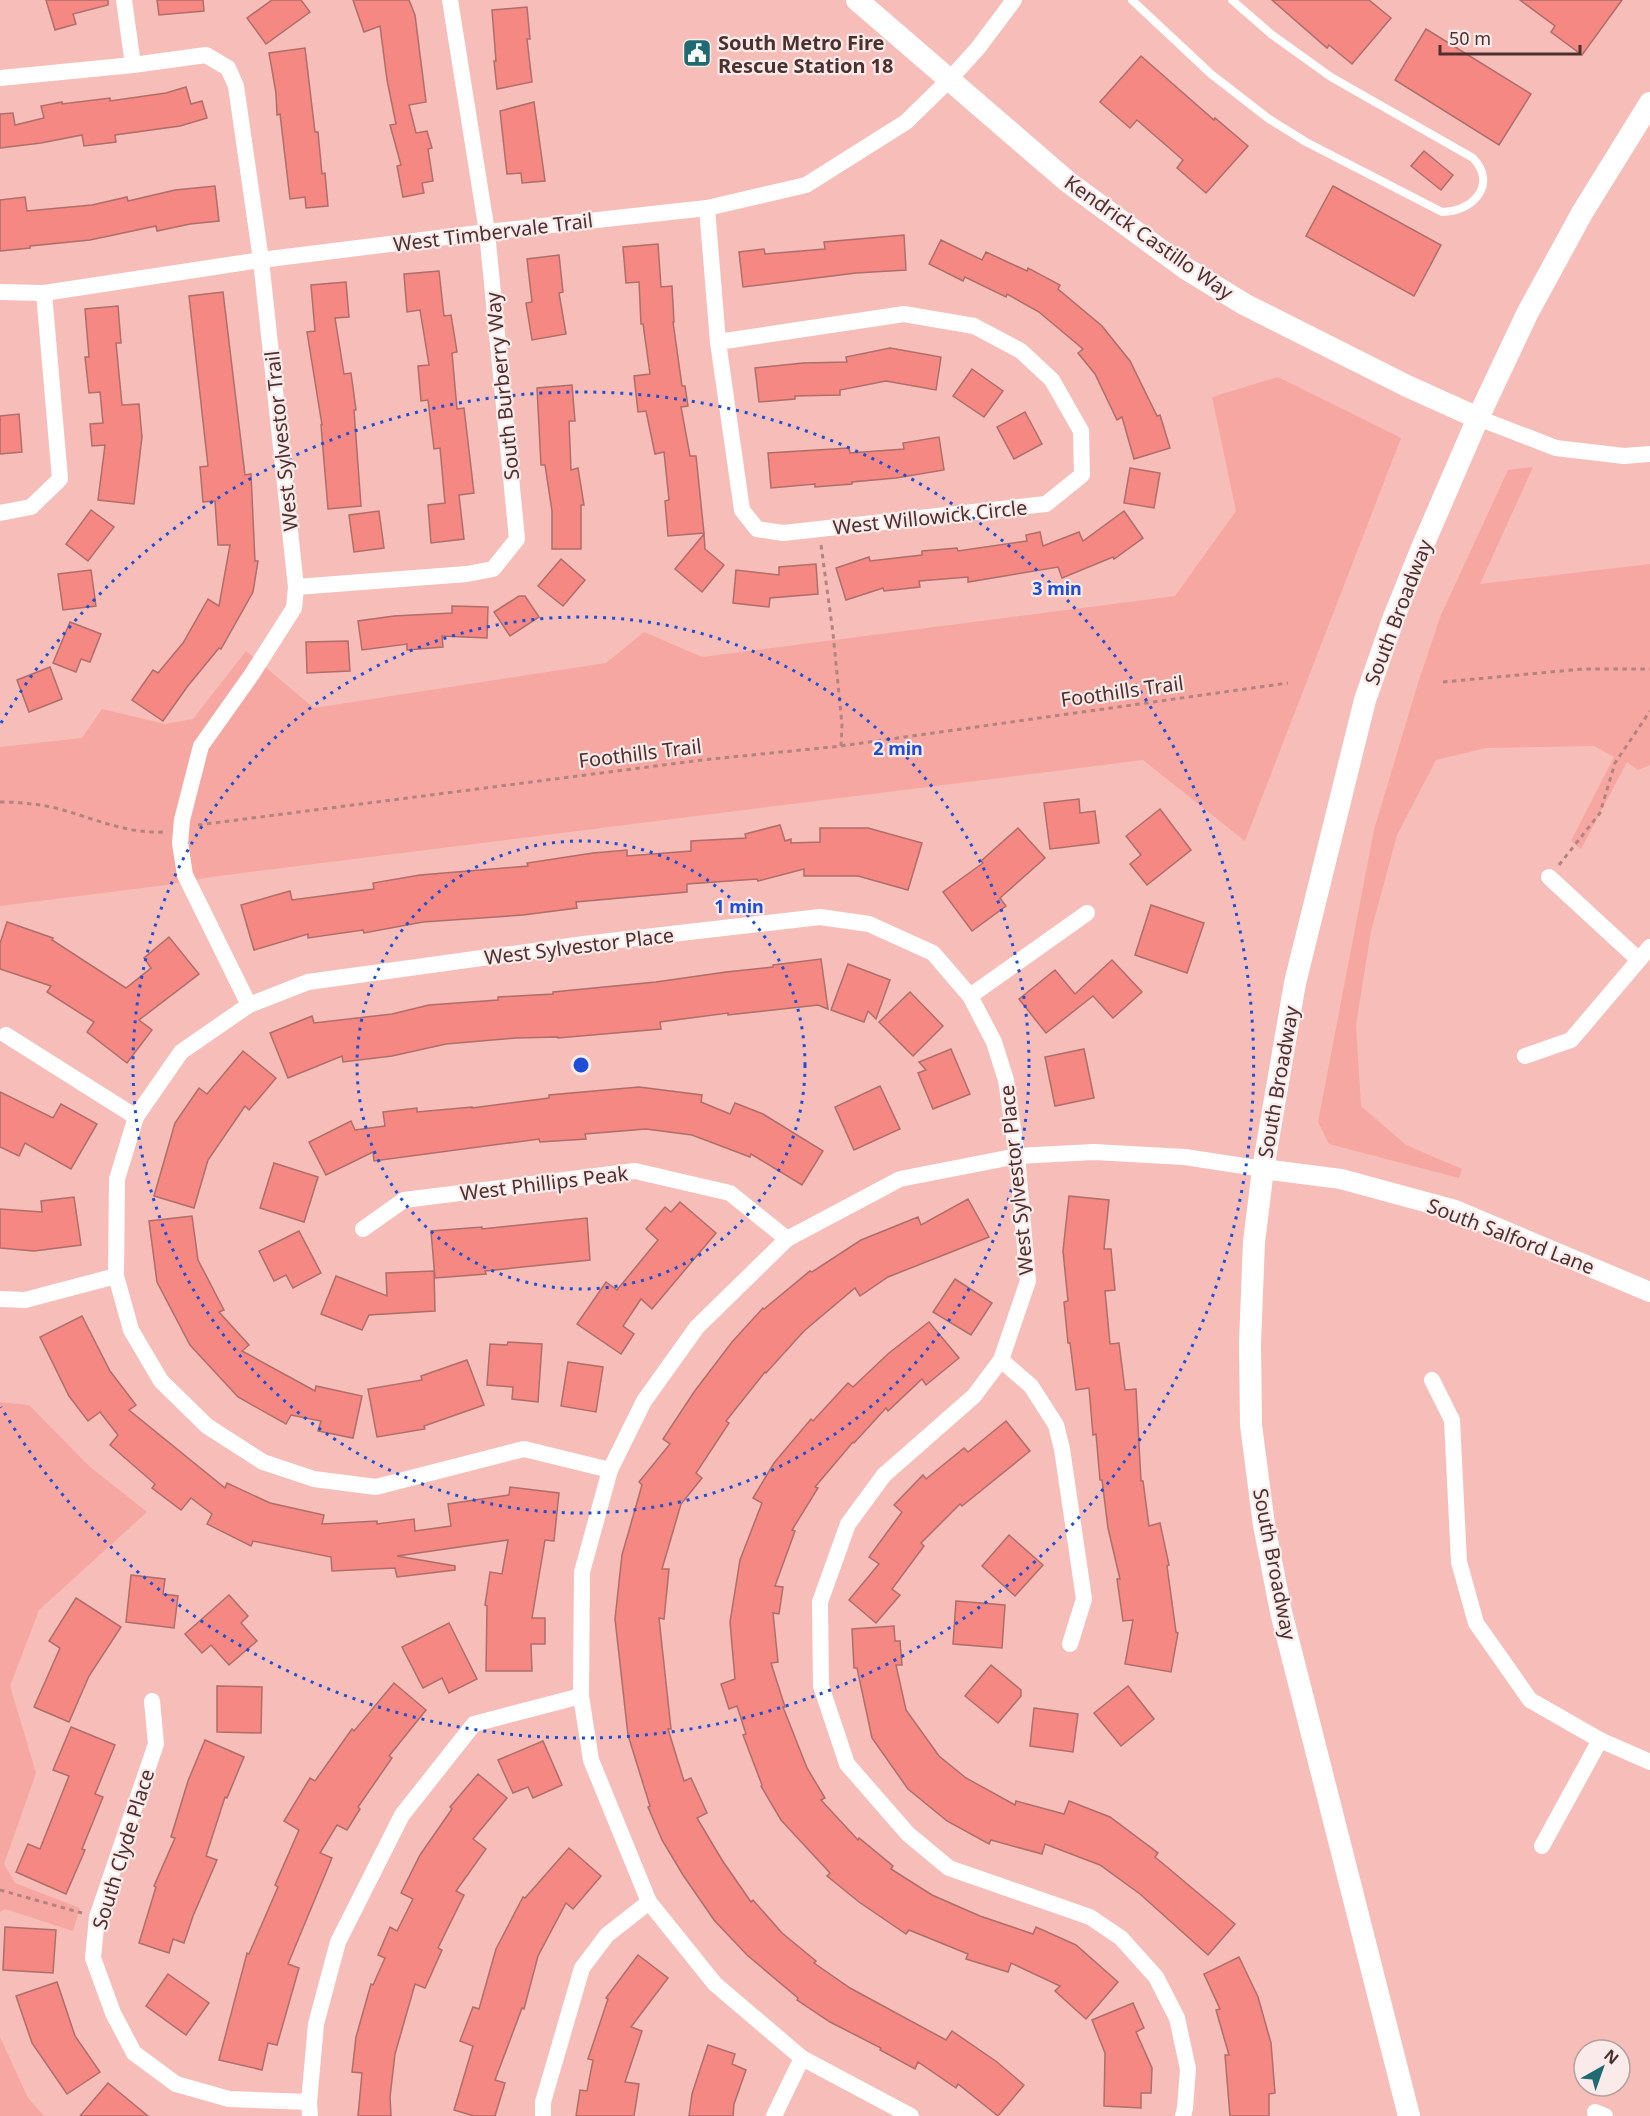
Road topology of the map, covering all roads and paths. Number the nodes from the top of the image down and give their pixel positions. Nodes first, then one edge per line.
1 (124, 0) edge
2 (450, 0) edge
3 (857, 0) edge
4 (1014, 0) edge
5 (1132, 0) edge
6 (1232, 0) edge
7 (133, 65) junction
8 (0, 78) edge
9 (950, 80) junction
10 (1650, 103) edge
11 (707, 208) junction
12 (487, 232) junction
13 (261, 260) junction
14 (0, 292) edge
15 (44, 293) junction
16 (718, 342) junction
17 (1478, 418) junction
18 (1650, 454) edge
19 (0, 513) edge
20 (818, 529) junction
21 (297, 587) junction
22 (1650, 669) edge
23 (1443, 682) dead end
24 (1288, 683) dead end
25 (1650, 711) edge
26 (841, 746) junction
27 (0, 802) edge
28 (181, 831) junction
29 (1549, 877) joint
30 (1087, 913) dead end
31 (1650, 946) edge
32 (1639, 960) junction
33 (970, 996) junction
34 (249, 1005) junction
35 (6, 1035) dead end
36 (1525, 1056) dead end
37 (136, 1117) junction
38 (1017, 1156) junction
39 (1263, 1169) junction
40 (363, 1228) dead end
41 (787, 1239) junction
42 (117, 1276) junction
43 (1650, 1292) edge
44 (0, 1299) edge
45 (1001, 1360) junction
46 (1432, 1380) dead end
47 (610, 1470) junction
48 (1070, 1644) dead end
49 (580, 1696) junction
50 (152, 1701) dead end
51 (1600, 1740) junction
52 (1650, 1762) edge
53 (1542, 1846) dead end
54 (0, 1890) edge
55 (650, 1902) junction
56 (97, 1917) junction
57 (802, 2058) junction
58 (309, 2109) edge
59 (543, 2116) edge
60 (774, 2116) edge
61 (911, 2116) edge
62 (1183, 2116) edge
63 (1409, 2116) edge

1 - 7 street
2 - 12 street, South Burberry Way
3 - 9 main road, Kendrick Castillo Way
4 - 9 street, West Timbervale Trail
5 - 6 lane
7 - 8 street, West Sylvestor Trail
7 - 13 street, West Sylvestor Trail
9 - 11 street, West Timbervale Trail
9 - 17 main road, Kendrick Castillo Way
10 - 17 main road, South Broadway
11 - 12 street, West Timbervale Trail
11 - 16 street, West Willowick Circle
12 - 13 street, West Timbervale Trail
12 - 21 street, South Burberry Way
13 - 15 street, West Timbervale Trail
13 - 21 street, West Sylvestor Trail
14 - 15 street, West Timbervale Trail
15 - 19 street
16 - 20 street, West Willowick Circle
16 - 20 street, West Willowick Circle
17 - 18 street
17 - 39 main road, South Broadway
20 - 26 path
21 - 28 street, West Sylvestor Trail
22 - 23 path
24 - 26 path, Foothills Trail
25 - 29 path
26 - 28 path, Foothills Trail
27 - 28 path, Foothills Trail
28 - 34 street, West Sylvestor Trail
29 - 32 street
30 - 33 street
31 - 32 street
32 - 36 street
33 - 34 street, West Sylvestor Place
33 - 38 street, West Sylvestor Place
34 - 37 street, West Sylvestor Place
35 - 37 street
37 - 42 street, West Sylvestor Place
38 - 39 street
38 - 41 street
38 - 45 street, West Sylvestor Place
39 - 43 street, South Salford Lane
39 - 63 main road, South Broadway
40 - 41 street, West Phillips Peak
41 - 47 street
42 - 44 street
42 - 47 street, West Sylvestor Place
45 - 48 street
45 - 62 street, West Sylvestor Place
46 - 51 street
47 - 49 street
49 - 55 street
49 - 58 street
50 - 56 street, South Clyde Place
51 - 52 street
51 - 53 street
54 - 56 path
55 - 57 street
55 - 59 street
56 - 58 street, South Clyde Place
57 - 60 street
57 - 61 street

